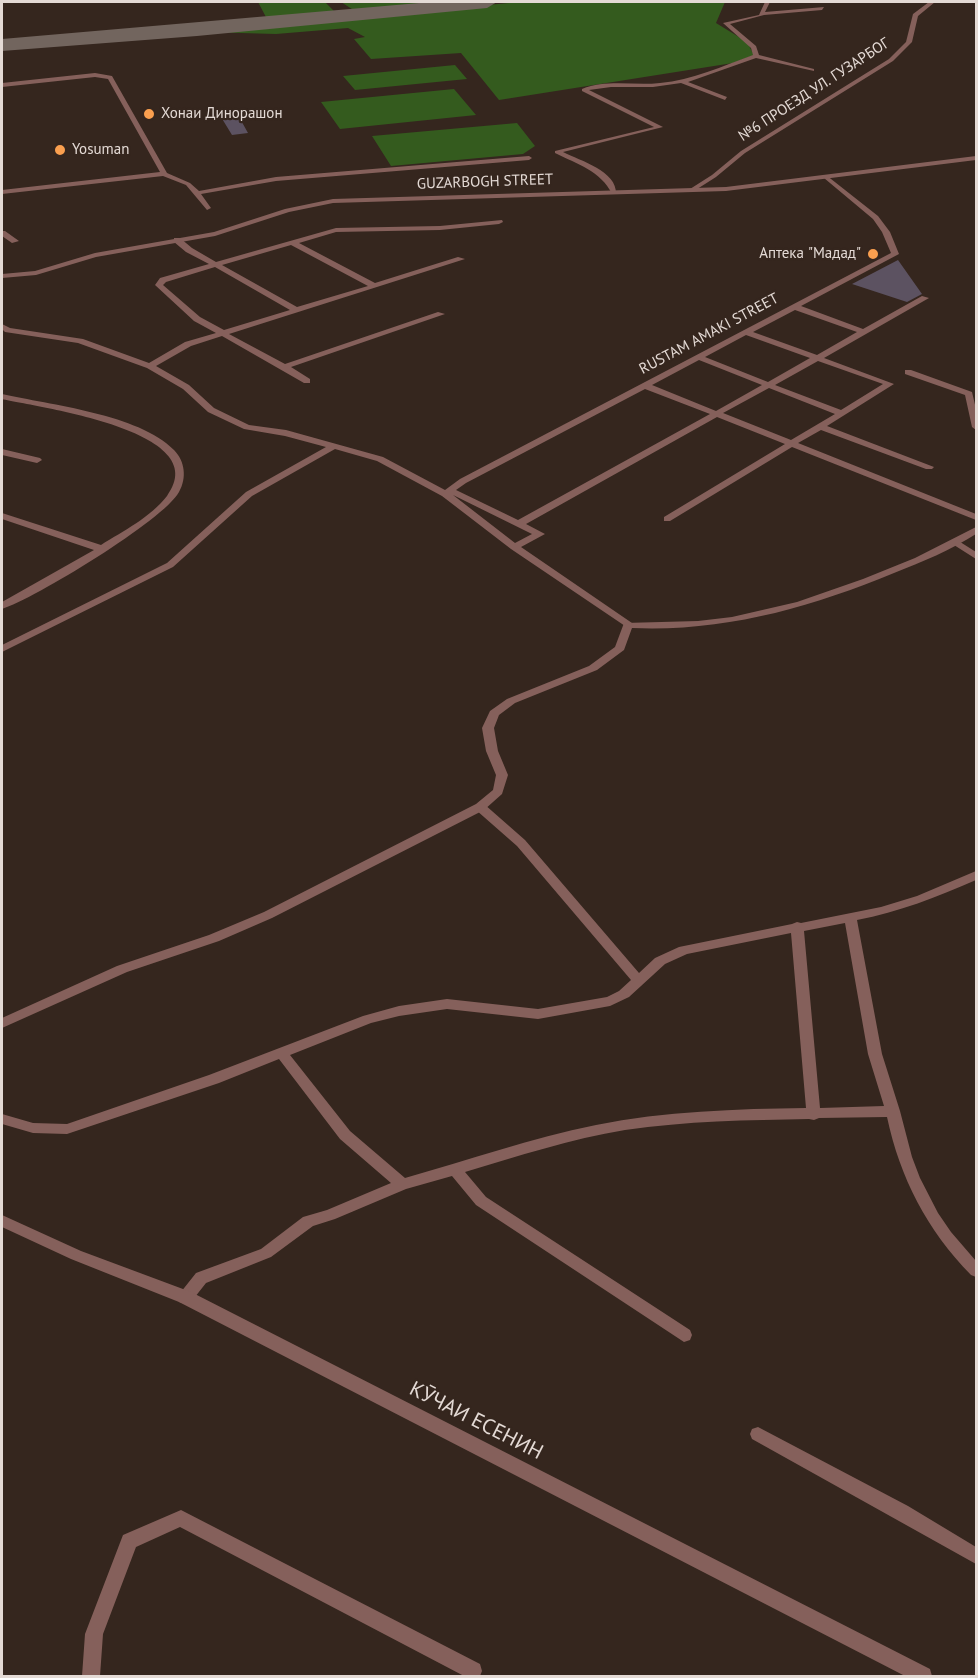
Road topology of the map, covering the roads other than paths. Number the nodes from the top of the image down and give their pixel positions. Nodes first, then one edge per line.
1 (767, 2) edge
2 (932, 2) edge
3 (822, 8) dead end
4 (762, 14) junction
5 (756, 56) junction
6 (812, 70) dead end
7 (680, 81) junction
8 (2, 85) edge
9 (725, 98) dead end
10 (529, 158) dead end
11 (976, 158) edge
12 (164, 174) junction
13 (826, 177) junction
14 (692, 190) junction
15 (2, 192) edge
16 (197, 193) junction
17 (614, 193) junction
18 (207, 208) dead end
19 (500, 222) dead end
20 (2, 233) edge
21 (177, 240) junction
22 (15, 241) dead end
23 (291, 242) junction
24 (461, 259) dead end
25 (218, 265) junction
26 (2, 276) edge
27 (374, 286) junction
28 (926, 298) dead end
29 (793, 306) junction
30 (296, 310) junction
31 (441, 314) dead end
32 (4, 330) edge
33 (745, 332) junction
34 (864, 332) junction
35 (222, 333) junction
36 (697, 357) junction
37 (816, 358) junction
38 (150, 366) junction
39 (284, 368) junction
40 (908, 372) dead end
41 (307, 381) dead end
42 (644, 385) junction
43 (769, 385) junction
44 (2, 397) edge
45 (716, 412) junction
46 (840, 413) junction
47 (819, 426) junction
48 (976, 427) edge
49 (792, 443) junction
50 (334, 446) junction
51 (2, 452) edge
52 (37, 460) dead end
53 (929, 467) dead end
54 (447, 492) junction
55 (2, 516) edge
56 (976, 517) edge
57 (667, 519) dead end
58 (14, 520) junction
59 (518, 524) junction
60 (2, 528) edge
61 (976, 530) edge
62 (957, 543) junction
63 (514, 547) junction
64 (102, 549) junction
65 (976, 556) edge
66 (2, 606) edge
67 (628, 625) junction
68 (2, 649) edge
69 (480, 807) junction
70 (976, 875) edge
71 (850, 916) junction
72 (797, 926) junction
73 (638, 980) junction
74 (2, 1023) edge
75 (282, 1054) junction
76 (893, 1111) junction
77 (814, 1115) junction
78 (2, 1119) edge
79 (455, 1170) junction
80 (403, 1184) junction
81 (2, 1221) edge
82 (976, 1271) edge
83 (185, 1296) junction
84 (684, 1335) dead end
85 (758, 1434) dead end
86 (976, 1556) edge
87 (473, 1671) dead end
88 (91, 1677) edge
89 (923, 1677) edge

1 - 4 street
2 - 14 street, №6 ПРОЕЗД УЛ. ГУЗАРБОГ
3 - 4 street
4 - 5 street
5 - 6 street
5 - 7 street
7 - 9 street
7 - 17 street
8 - 12 street
10 - 16 street
11 - 13 street, GUZARBOGH STREET
12 - 15 street
12 - 16 street
13 - 14 street, GUZARBOGH STREET
13 - 29 street, RUSTAM AMAKI STREET
14 - 17 street, GUZARBOGH STREET
16 - 18 street
17 - 21 street, GUZARBOGH STREET
19 - 23 street
20 - 22 street
21 - 25 street
21 - 26 street, GUZARBOGH STREET
23 - 25 street
23 - 27 street
24 - 27 street
25 - 30 street
25 - 35 street
27 - 30 street
28 - 34 street
29 - 33 street, RUSTAM AMAKI STREET
29 - 34 street
30 - 35 street
31 - 39 street
32 - 38 street
33 - 36 street, RUSTAM AMAKI STREET
33 - 37 street
34 - 37 street
35 - 38 street
35 - 39 street
36 - 42 street, RUSTAM AMAKI STREET
36 - 43 street
37 - 43 street
37 - 46 street
38 - 50 street
39 - 41 street
40 - 48 street
42 - 45 street
42 - 54 street, RUSTAM AMAKI STREET
43 - 45 street
43 - 46 street
44 - 64 street
45 - 49 street
45 - 59 street
46 - 47 street
47 - 49 street
47 - 53 street
49 - 56 street
49 - 57 street
50 - 54 street
50 - 68 street
51 - 52 street
54 - 59 street
54 - 63 street
55 - 58 street
58 - 60 street
58 - 64 street
59 - 63 street
61 - 62 street
62 - 65 street
62 - 67 street
63 - 67 street
64 - 66 street
67 - 69 street
69 - 73 street
69 - 74 street
70 - 71 street
71 - 72 street
71 - 76 street
72 - 73 street
72 - 77 street
73 - 75 street
75 - 78 street
75 - 80 street
76 - 77 street
76 - 82 street
77 - 79 street
79 - 80 street
79 - 84 street
80 - 83 street
81 - 83 street, КӮЧАИ ЕСЕНИН
83 - 89 street, КӮЧАИ ЕСЕНИН
85 - 86 street
87 - 88 street

